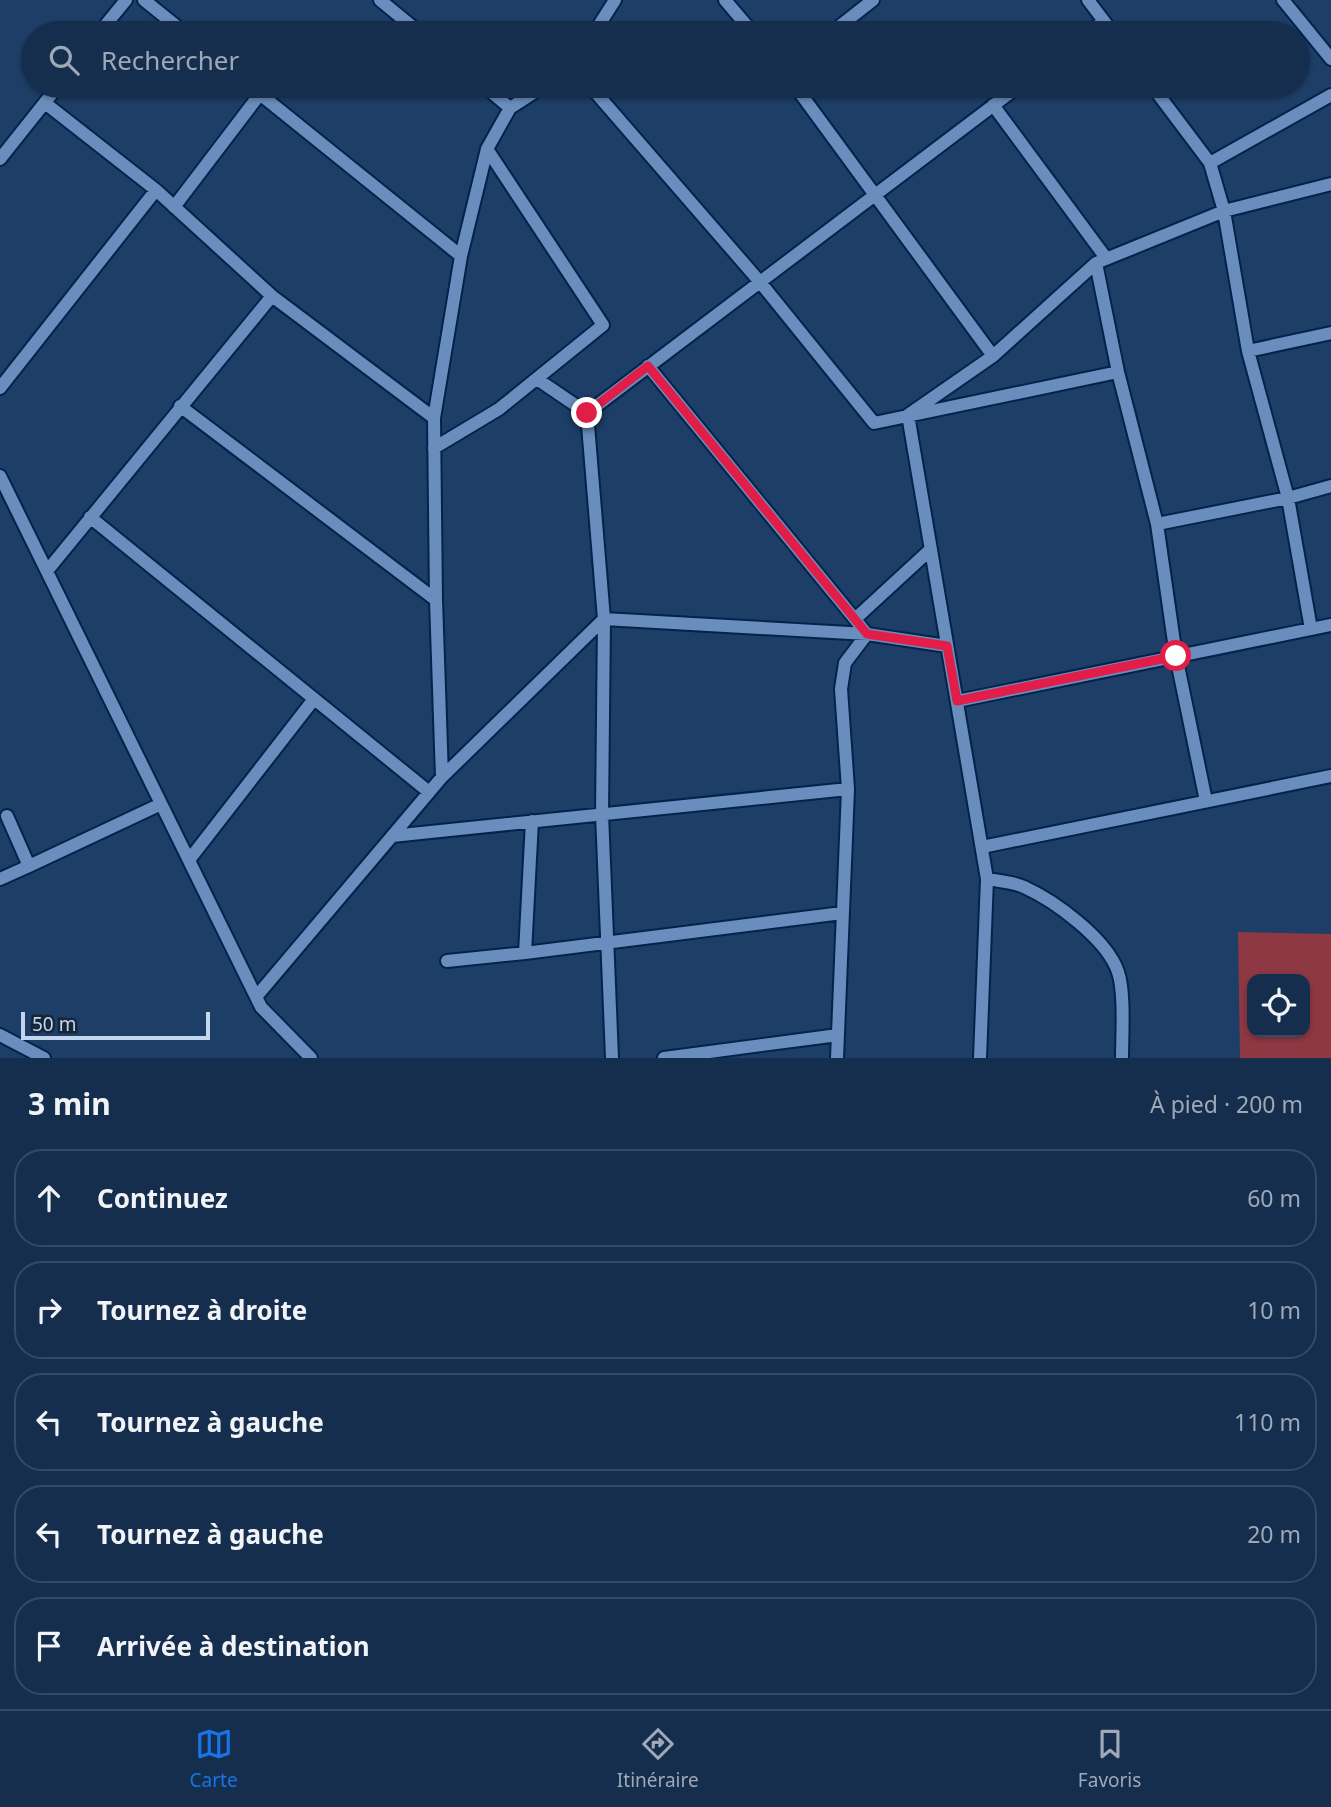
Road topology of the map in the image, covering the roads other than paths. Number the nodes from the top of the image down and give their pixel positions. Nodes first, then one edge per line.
1 (126, 0) edge
2 (144, 0) edge
3 (615, 0) edge
4 (725, 0) edge
5 (873, 0) edge
6 (1088, 0) edge
7 (1283, 0) edge
8 (387, 2) edge
9 (109, 21) edge
10 (170, 21) edge
11 (407, 21) edge
12 (602, 21) edge
13 (743, 21) edge
14 (846, 21) edge
15 (1103, 21) edge
16 (1300, 21) edge
17 (1310, 33) edge
18 (1331, 59) edge
19 (1331, 95) edge
20 (49, 98) edge
21 (249, 98) edge
22 (265, 98) edge
23 (498, 98) edge
24 (525, 98) edge
25 (600, 98) edge
26 (804, 98) edge
27 (1003, 98) edge
28 (1161, 98) edge
29 (45, 103) junction
30 (993, 105) junction
31 (510, 108) junction
32 (487, 149) junction
33 (0, 159) edge
34 (1210, 163) junction
35 (1331, 184) edge
36 (156, 190) junction
37 (875, 195) junction
38 (174, 207) junction
39 (1224, 211) junction
40 (461, 256) junction
41 (1101, 260) junction
42 (760, 282) junction
43 (272, 296) junction
44 (1331, 334) edge
45 (1248, 352) junction
46 (993, 356) junction
47 (648, 366) junction
48 (1118, 372) junction
49 (537, 379) junction
50 (0, 388) edge
51 (180, 406) junction
52 (587, 413) junction
53 (908, 415) junction
54 (433, 418) junction
55 (434, 448) junction
56 (0, 476) edge
57 (1331, 486) edge
58 (1288, 498) junction
59 (90, 517) junction
60 (1157, 524) junction
61 (931, 549) junction
62 (47, 571) junction
63 (436, 600) junction
64 (604, 619) junction
65 (855, 619) junction
66 (1331, 625) edge
67 (1311, 629) junction
68 (867, 634) junction
69 (947, 646) junction
70 (1176, 656) junction
71 (314, 699) junction
72 (957, 701) junction
73 (1331, 776) edge
74 (442, 777) junction
75 (848, 789) junction
76 (429, 792) junction
77 (1206, 801) junction
78 (161, 804) junction
79 (602, 814) junction
80 (7, 816) dead end
81 (532, 821) junction
82 (393, 836) junction
83 (982, 847) junction
84 (189, 860) junction
85 (29, 866) junction
86 (0, 879) edge
87 (987, 879) junction
88 (842, 913) junction
89 (607, 942) junction
90 (526, 953) junction
91 (447, 961) dead end
92 (257, 997) junction
93 (0, 1035) edge
94 (838, 1035) junction
95 (44, 1058) edge
96 (311, 1058) edge
97 (612, 1058) edge
98 (664, 1058) edge
99 (837, 1058) edge
100 (980, 1058) edge
101 (1122, 1058) edge

1 - 9 street
2 - 10 street
3 - 12 street
4 - 13 street
5 - 14 street
6 - 15 street
7 - 16 street
8 - 11 street
17 - 18 street
19 - 34 street
20 - 29 street
21 - 38 street
22 - 40 street
23 - 31 street
24 - 31 street
25 - 42 street
26 - 37 street
27 - 30 street
28 - 34 street
29 - 33 street
29 - 36 street
30 - 37 street
30 - 41 street
31 - 32 street
32 - 40 street
32 - 49 street
34 - 39 street
35 - 39 street
36 - 38 street
36 - 50 street
37 - 42 street
37 - 46 street
38 - 43 street
39 - 41 street
39 - 45 street
40 - 54 street
41 - 46 street
41 - 48 street
42 - 47 street
42 - 53 street
43 - 51 street
43 - 54 street
44 - 45 street
45 - 58 street
46 - 53 street
47 - 52 street
47 - 65 street
48 - 53 street
48 - 60 street
49 - 52 street
49 - 55 street
51 - 59 street
51 - 63 street
52 - 64 street
53 - 61 street
54 - 55 street
55 - 63 street
56 - 62 street
57 - 58 street
58 - 60 street
58 - 67 street
59 - 62 street
59 - 71 street
60 - 70 street
61 - 65 street
61 - 69 street
62 - 78 street
63 - 74 street
64 - 68 street
64 - 74 street
64 - 79 street
65 - 68 street
66 - 67 street
67 - 70 street
68 - 69 street
68 - 75 street
69 - 72 street
70 - 72 street
70 - 77 street
71 - 76 street
71 - 84 street
72 - 83 street
73 - 77 street
74 - 76 street
75 - 79 street
75 - 88 street
76 - 82 street
77 - 83 street
78 - 84 street
78 - 85 street
79 - 81 street
79 - 89 street
80 - 85 street
81 - 82 street
81 - 90 street
82 - 92 street
83 - 87 street
84 - 92 street
85 - 86 street
87 - 100 street
87 - 101 street
88 - 89 street
88 - 94 street
89 - 90 street
89 - 97 street
90 - 91 street
92 - 96 street
93 - 95 street
94 - 98 street
94 - 99 street

